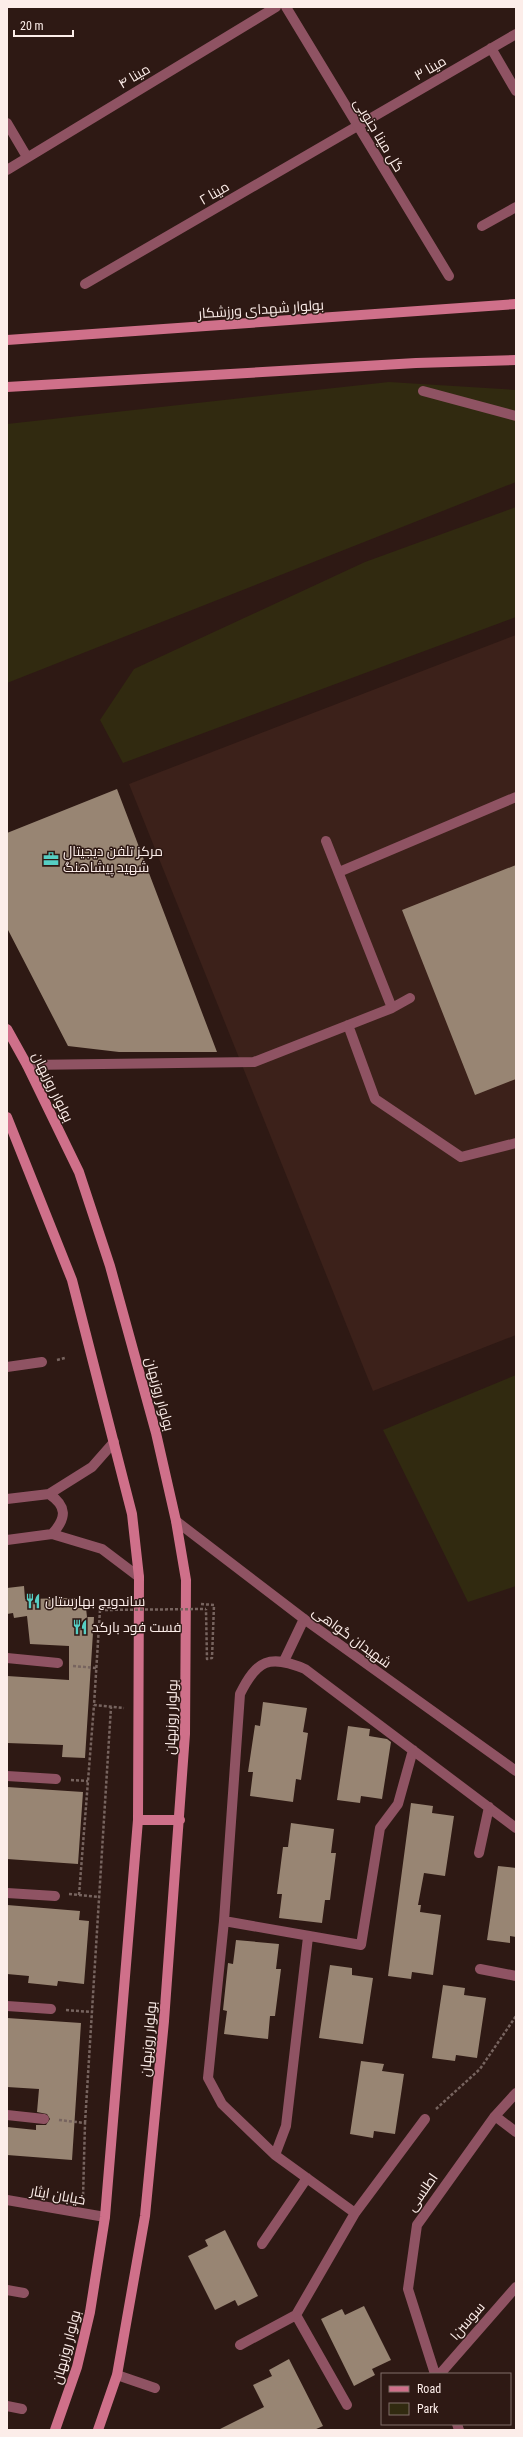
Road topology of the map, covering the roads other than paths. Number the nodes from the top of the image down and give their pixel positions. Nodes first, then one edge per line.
1 (276, 7) edge
2 (286, 7) edge
3 (516, 34) edge
4 (491, 48) junction
5 (516, 91) edge
6 (7, 123) edge
7 (358, 126) junction
8 (28, 157) junction
9 (7, 170) edge
10 (516, 207) edge
11 (482, 226) dead end
12 (449, 276) dead end
13 (85, 284) dead end
14 (516, 304) edge
15 (7, 340) edge
16 (516, 360) edge
17 (7, 387) edge
18 (423, 391) dead end
19 (516, 416) edge
20 (516, 797) edge
21 (326, 841) dead end
22 (339, 872) junction
23 (410, 998) dead end
24 (392, 1008) junction
25 (348, 1025) junction
26 (7, 1029) edge
27 (27, 1065) junction
28 (7, 1117) edge
29 (516, 1143) edge
30 (42, 1362) dead end
31 (7, 1367) edge
32 (114, 1442) junction
33 (49, 1494) junction
34 (7, 1499) edge
35 (176, 1520) junction
36 (52, 1534) junction
37 (7, 1540) edge
38 (139, 1577) junction
39 (304, 1619) junction
40 (7, 1658) edge
41 (284, 1661) junction
42 (58, 1663) road end
43 (413, 1750) junction
44 (516, 1771) edge
45 (7, 1776) edge
46 (56, 1779) dead end
47 (489, 1807) junction
48 (138, 1820) junction
49 (180, 1820) junction
50 (516, 1828) edge
51 (479, 1852) dead end
52 (7, 1893) edge
53 (55, 1896) road end
54 (224, 1921) junction
55 (308, 1937) junction
56 (480, 1969) dead end
57 (516, 1976) edge
58 (7, 2006) edge
59 (51, 2009) road end
60 (516, 2093) edge
61 (7, 2115) edge
62 (495, 2116) junction
63 (44, 2119) road end
64 (425, 2119) road end
65 (516, 2132) edge
66 (275, 2155) junction
67 (307, 2178) junction
68 (7, 2200) edge
69 (355, 2214) junction
70 (105, 2217) junction
71 (262, 2244) dead end
72 (516, 2287) edge
73 (7, 2290) edge
74 (24, 2293) dead end
75 (296, 2315) junction
76 (240, 2345) dead end
77 (435, 2373) edge
78 (441, 2373) edge
79 (117, 2375) junction
80 (155, 2388) dead end
81 (347, 2405) dead end
82 (7, 2406) edge
83 (22, 2409) dead end
84 (55, 2430) edge
85 (98, 2430) edge

1 - 8 street, مینا ۴
2 - 7 street, گل مینا جنوبی
3 - 4 street, مینا ۳
4 - 5 street
4 - 7 street, مینا ۳
6 - 8 street
7 - 12 street, گل مینا جنوبی
7 - 13 street, مینا ۲
8 - 9 street, مینا ۴
10 - 11 street
14 - 15 main road, بولوار شهدای ورزشکار
16 - 17 main road
18 - 19 street
20 - 22 street
21 - 22 street
22 - 24 street
23 - 24 street
24 - 25 street
25 - 27 street
25 - 29 street
26 - 27 main road, بولوار روزبهان
27 - 35 main road, بولوار روزبهان
28 - 32 main road, بولوار روزبهان
30 - 31 street
32 - 33 street
32 - 38 main road, بولوار روزبهان
33 - 34 street
33 - 36 street
35 - 39 street, شهیدان گواهی
35 - 49 main road, بولوار روزبهان
36 - 37 street
36 - 38 street
38 - 48 main road, بولوار روزبهان
39 - 41 street
39 - 44 street, شهیدان گواهی
40 - 42 street
41 - 43 street
41 - 54 street
43 - 47 street
43 - 55 street
45 - 46 street
47 - 50 street
47 - 51 street
48 - 49 main road
48 - 70 main road, بولوار روزبهان
49 - 79 main road, بولوار روزبهان
52 - 53 street
54 - 55 street
54 - 66 street
55 - 66 street
56 - 57 street
58 - 59 street
60 - 62 street, اطلسی
61 - 63 street
62 - 65 street
62 - 77 street, اطلسی
64 - 69 street
66 - 67 street
67 - 69 street
67 - 71 street
68 - 70 street, خیابان ایثار
69 - 75 street
70 - 84 main road, بولوار روزبهان
72 - 78 street, سوسن۱
73 - 74 street
75 - 76 street
75 - 81 street
79 - 80 street
79 - 85 main road, بولوار روزبهان
82 - 83 street

